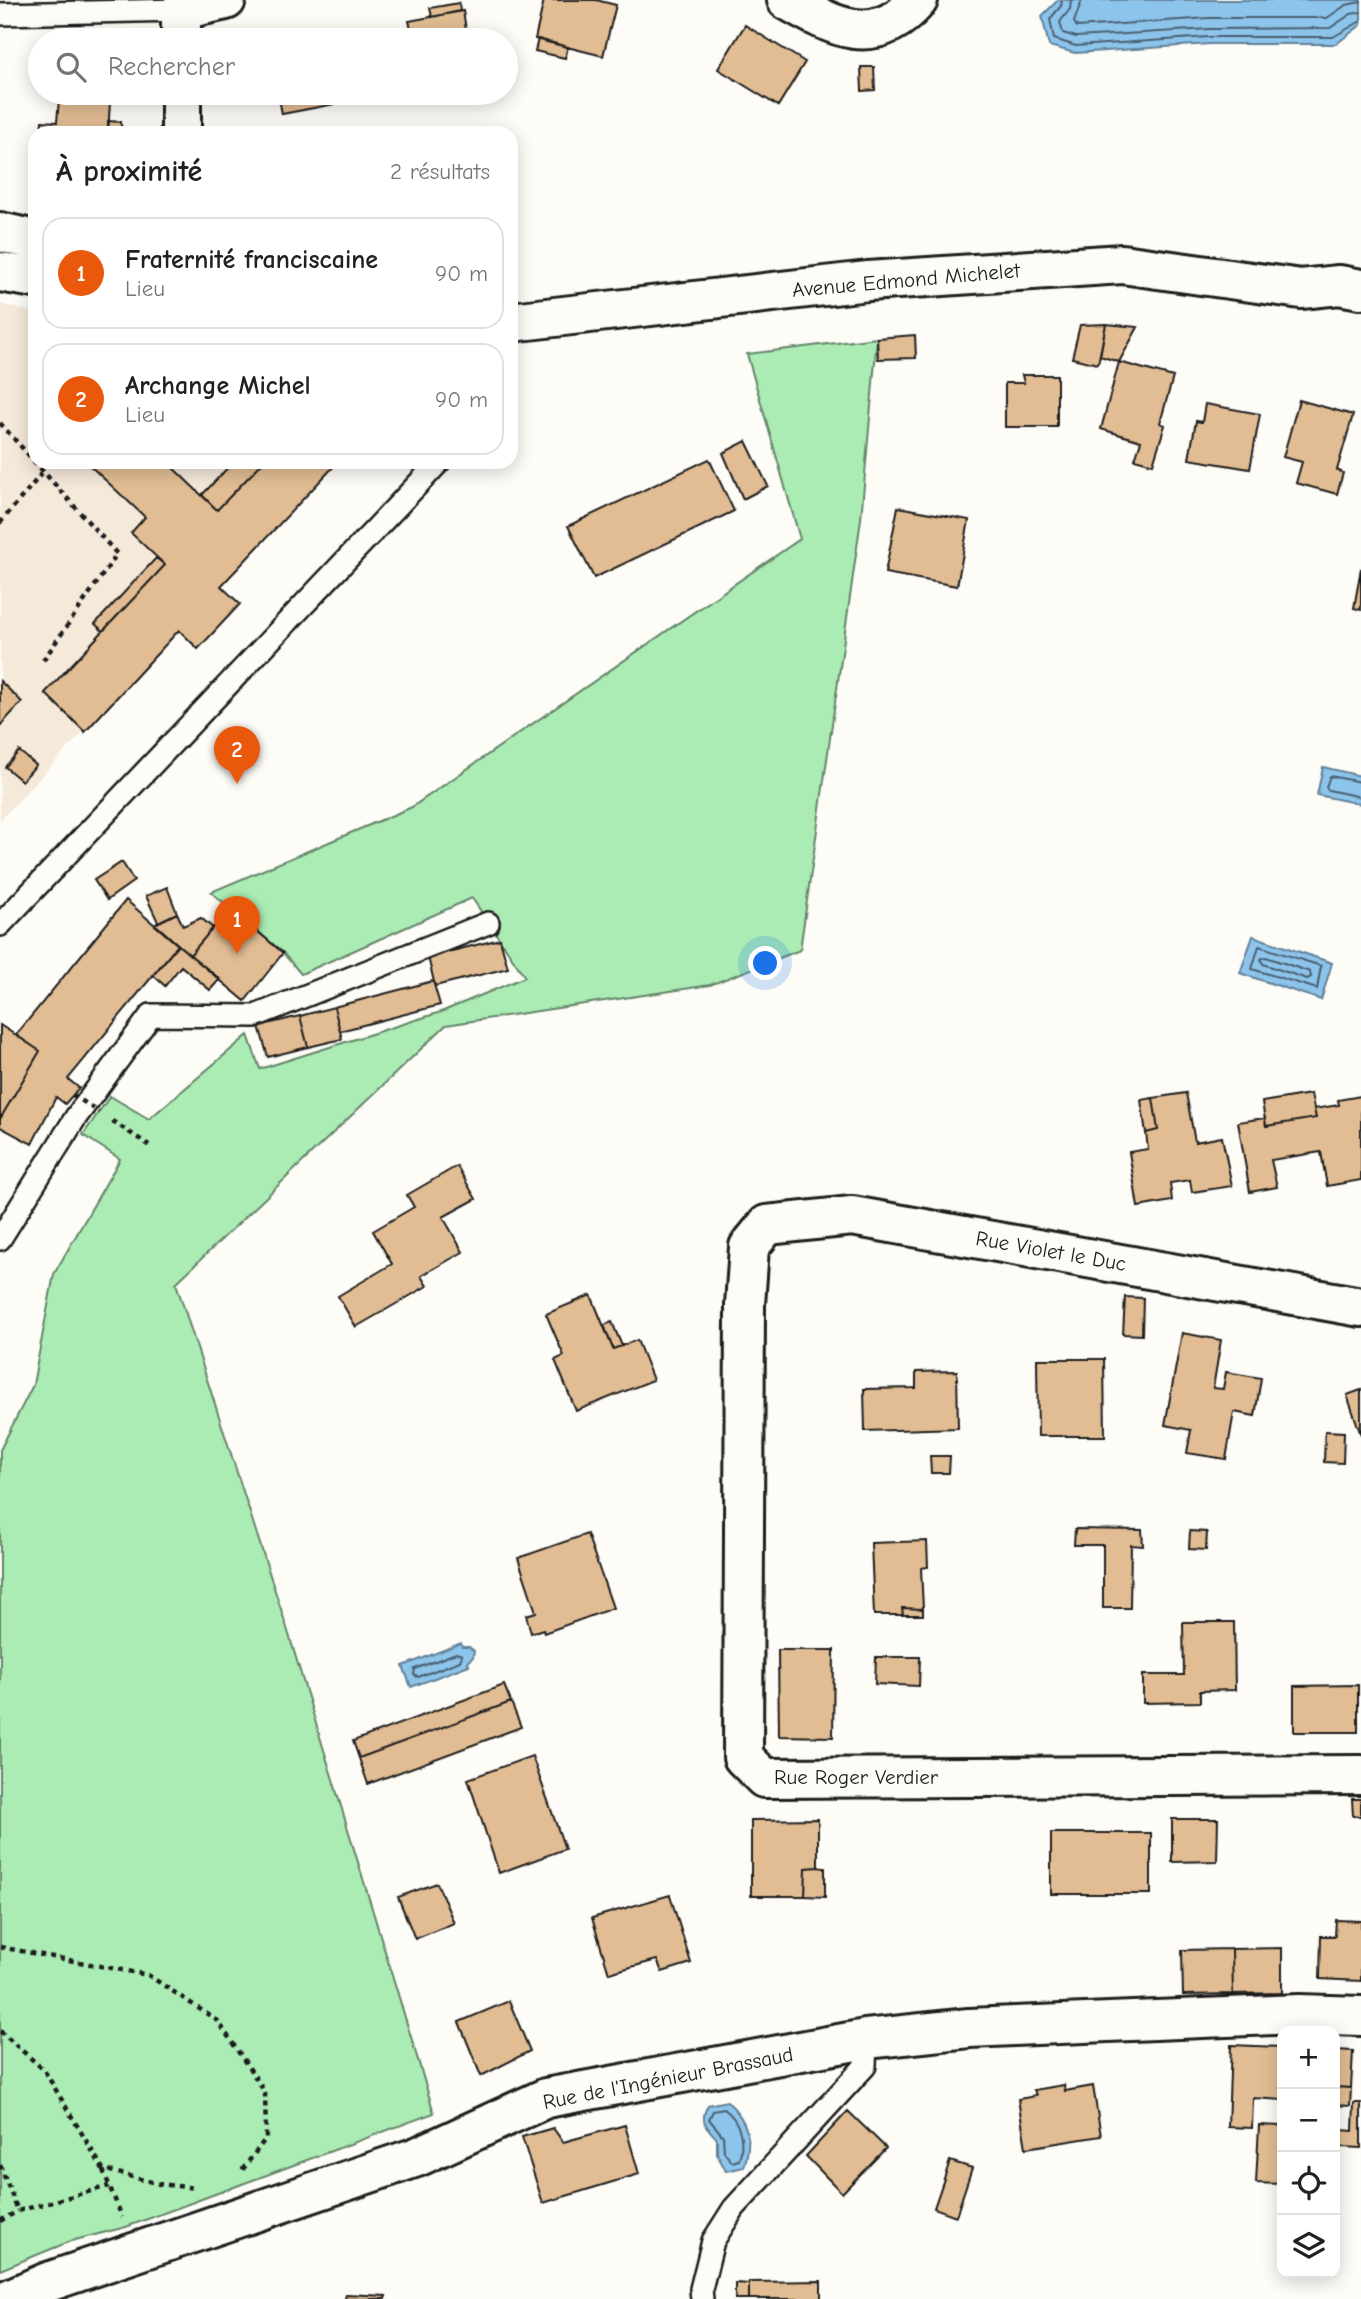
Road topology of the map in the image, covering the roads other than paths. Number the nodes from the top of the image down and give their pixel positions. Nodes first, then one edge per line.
1 (226, 0) edge
2 (787, 0) edge
3 (918, 0) edge
4 (0, 14) edge
5 (181, 25) edge
6 (181, 105) edge
7 (181, 126) edge
8 (0, 232) edge
9 (28, 238) edge
10 (0, 272) edge
11 (28, 277) edge
12 (1301, 289) junction
13 (1361, 289) edge
14 (1361, 313) edge
15 (518, 321) edge
16 (432, 469) edge
17 (488, 923) dead end
18 (0, 925) edge
19 (0, 1239) edge
20 (749, 1247) joint
21 (1361, 1307) edge
22 (1361, 1775) edge
23 (1361, 2016) edge
24 (866, 2039) junction
25 (9, 2299) edge
26 (702, 2299) edge

1 - 5 street
2 - 3 street
4 - 5 lane
6 - 7 street
8 - 9 street
10 - 11 street
12 - 13 street, Avenue Edmond Michelet
12 - 14 street, Avenue Edmond Michelet
12 - 15 street, Avenue Edmond Michelet
16 - 18 lane
17 - 19 lane
20 - 21 street, Rue Violet le Duc
20 - 22 street, Rue Roger Verdier
23 - 24 street, Rue de l'Ingénieur Brassaud
24 - 25 street, Rue de l'Ingénieur Brassaud
24 - 26 lane

